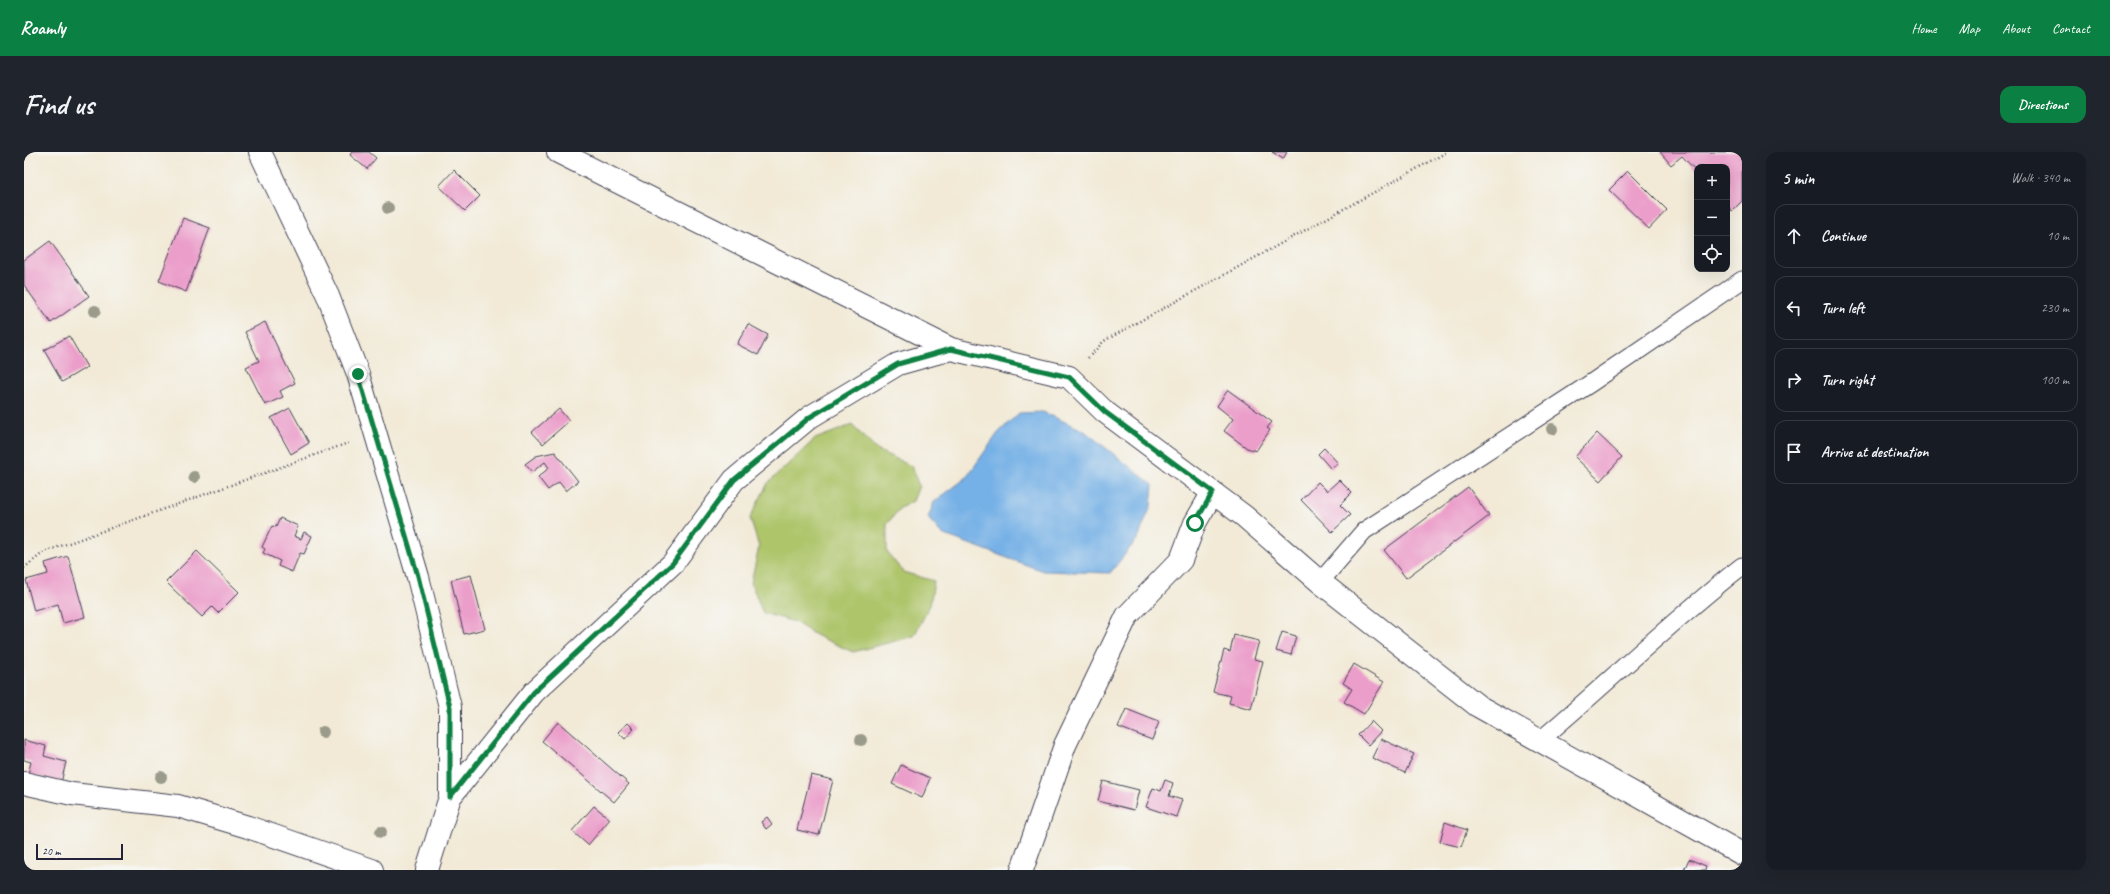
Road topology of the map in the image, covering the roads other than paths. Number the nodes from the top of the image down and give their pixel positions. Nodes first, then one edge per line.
1 (260, 152) edge
2 (558, 152) edge
3 (1742, 280) edge
4 (951, 349) junction
5 (1213, 492) junction
6 (1742, 566) edge
7 (1320, 582) junction
8 (1538, 742) junction
9 (24, 783) edge
10 (450, 797) junction
11 (1742, 854) edge
12 (372, 870) edge
13 (427, 870) edge
14 (1022, 870) edge

1 - 10 street
2 - 4 street
3 - 7 lane
4 - 5 street
4 - 10 street
5 - 7 street
5 - 14 street
6 - 8 lane
7 - 8 street
8 - 11 street
9 - 12 street
10 - 13 street

